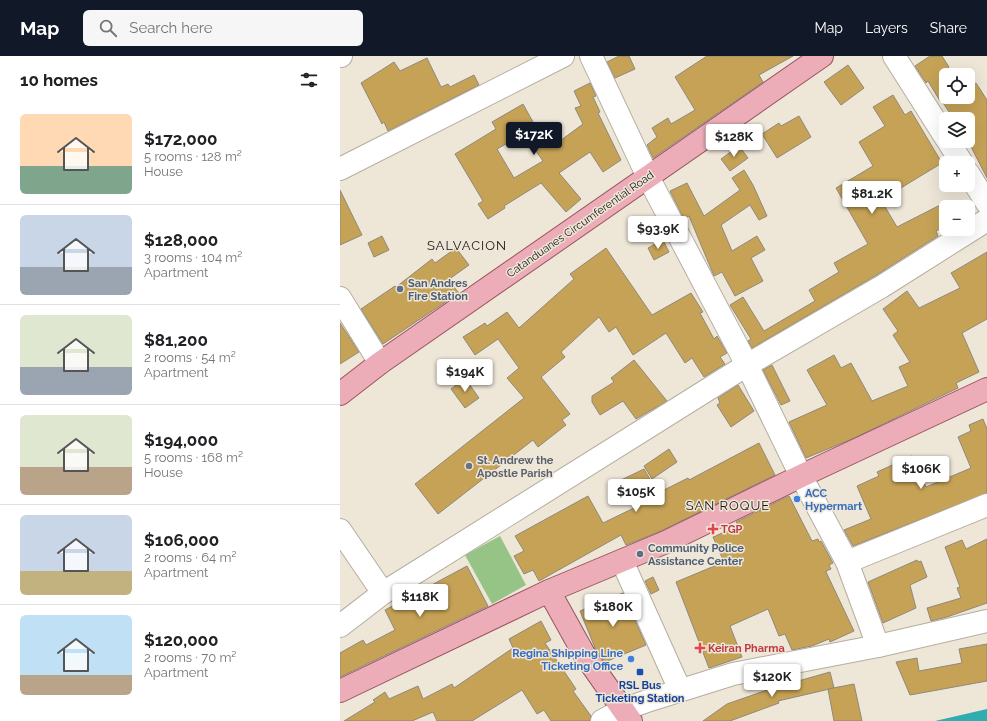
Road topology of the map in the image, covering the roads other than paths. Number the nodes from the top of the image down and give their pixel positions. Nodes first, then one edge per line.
1 (563, 56) edge
2 (591, 56) edge
3 (822, 56) edge
4 (894, 56) edge
5 (939, 127) edge
6 (340, 170) edge
7 (648, 177) junction
8 (975, 184) edge
9 (987, 203) edge
10 (987, 220) edge
11 (340, 298) edge
12 (380, 363) junction
13 (747, 366) junction
14 (987, 389) edge
15 (340, 394) edge
16 (801, 476) junction
17 (987, 505) edge
18 (340, 530) edge
19 (622, 561) junction
20 (847, 562) junction
21 (549, 591) junction
22 (383, 593) junction
23 (987, 621) edge
24 (340, 626) edge
25 (878, 646) junction
26 (680, 690) junction
27 (340, 691) edge
28 (626, 715) edge
29 (602, 721) edge

1 - 6 street
2 - 7 street
3 - 7 main road, Catanduanes Circumferential Road
4 - 5 street
7 - 12 main road, Catanduanes Circumferential Road
7 - 13 street
8 - 9 street
10 - 13 street
11 - 12 street
12 - 15 main road, Catanduanes Circumferential Road
13 - 16 street
13 - 22 street
14 - 16 main road
16 - 19 main road
16 - 20 street
17 - 20 street
18 - 22 street
19 - 21 main road
19 - 26 street
20 - 25 street
21 - 27 main road
21 - 28 main road
22 - 24 street
23 - 25 street
25 - 26 street
26 - 28 street
28 - 29 street

